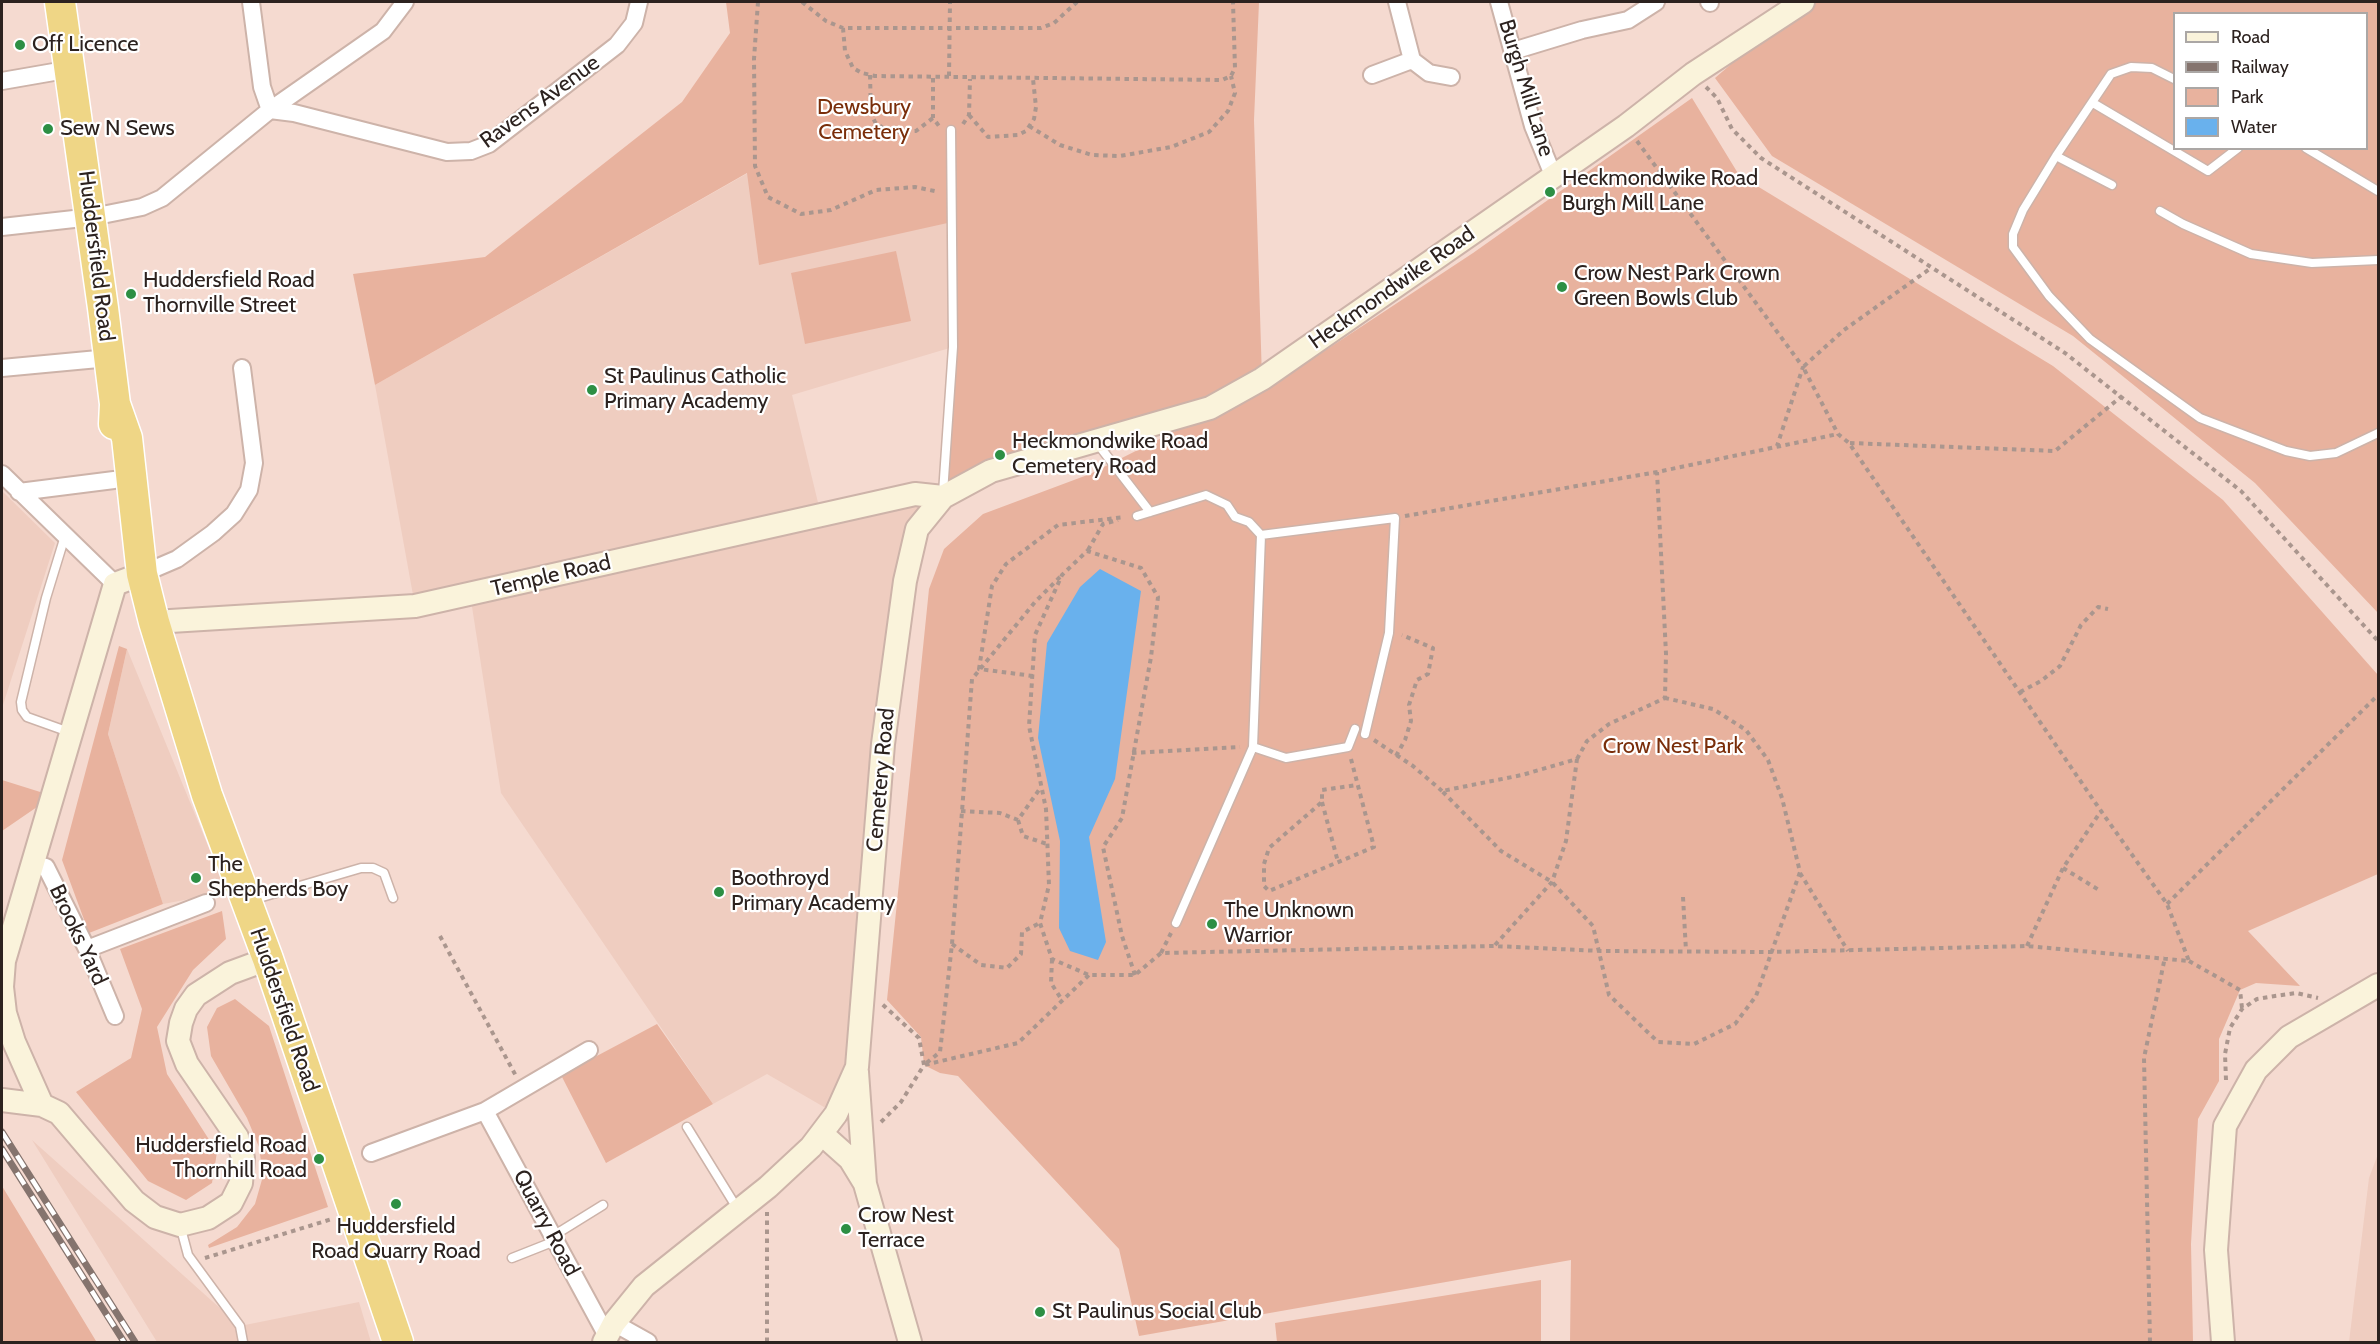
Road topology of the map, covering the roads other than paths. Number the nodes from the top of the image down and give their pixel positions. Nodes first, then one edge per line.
1 (60, 2) edge
2 (251, 2) edge
3 (405, 2) edge
4 (639, 2) edge
5 (1397, 2) edge
6 (1499, 2) edge
7 (1656, 2) edge
8 (1803, 2) edge
9 (1513, 51) junction
10 (1412, 60) junction
11 (71, 69) junction
12 (1372, 75) dead end
13 (1451, 77) dead end
14 (2173, 78) edge
15 (2, 81) edge
16 (2093, 103) junction
17 (270, 110) junction
18 (951, 130) road end
19 (2235, 150) edge
20 (2309, 150) edge
21 (2056, 156) junction
22 (1553, 175) junction
23 (2112, 185) dead end
24 (2379, 191) edge
25 (2160, 211) dead end
26 (92, 217) junction
27 (2, 227) edge
28 (2379, 260) edge
29 (109, 358) junction
30 (2, 368) edge
31 (242, 368) dead end
32 (115, 404) junction
33 (2379, 433) edge
34 (1096, 442) junction
35 (2, 474) edge
36 (114, 480) junction
37 (19, 492) junction
38 (943, 497) junction
39 (1150, 512) junction
40 (1137, 516) road end
41 (1260, 535) junction
42 (65, 536) junction
43 (142, 574) junction
44 (115, 584) junction
45 (154, 622) junction
46 (1355, 729) dead end
47 (71, 732) junction
48 (1365, 734) road end
49 (1253, 747) junction
50 (33, 864) junction
51 (393, 898) dead end
52 (246, 902) junction
53 (206, 903) dead end
54 (1176, 923) road end
55 (87, 949) junction
56 (268, 959) junction
57 (2379, 984) edge
58 (115, 1016) dead end
59 (589, 1050) dead end
60 (857, 1067) junction
61 (2, 1100) edge
62 (42, 1105) junction
63 (485, 1111) junction
64 (687, 1127) dead end
65 (822, 1134) junction
66 (371, 1153) dead end
67 (865, 1184) junction
68 (603, 1205) dead end
69 (738, 1211) junction
70 (180, 1225) junction
71 (554, 1239) junction
72 (512, 1258) dead end
73 (608, 1334) edge
74 (243, 1342) edge
75 (398, 1342) edge
76 (648, 1342) edge
77 (910, 1342) edge
78 (2223, 1342) edge

1 - 11 highway, Huddersfield Road
2 - 17 street
3 - 17 street
4 - 17 street, Ravens Avenue
5 - 10 street
6 - 9 street, Burgh Mill Lane
7 - 9 street
8 - 22 main road, Heckmondwike Road
9 - 22 street, Burgh Mill Lane
10 - 12 street
10 - 13 street
11 - 15 street
11 - 26 highway, Huddersfield Road
14 - 16 lane
16 - 19 lane
16 - 21 lane
17 - 26 street
18 - 38 lane
20 - 24 lane
21 - 23 lane
21 - 33 lane
22 - 34 main road, Heckmondwike Road
25 - 28 lane
26 - 27 street
26 - 29 highway, Huddersfield Road
29 - 30 street
29 - 32 highway, Huddersfield Road
31 - 43 street
32 - 36 highway, Huddersfield Road
32 - 43 highway, Huddersfield Road
34 - 38 main road, Heckmondwike Road
34 - 39 lane
35 - 37 street
36 - 37 street
36 - 43 highway, Huddersfield Road
37 - 42 street
38 - 45 main road, Temple Road
38 - 60 main road, Cemetery Road
39 - 40 lane
39 - 41 lane
41 - 48 lane
41 - 49 lane
42 - 44 street
42 - 47 lane
43 - 44 main road
43 - 45 highway, Huddersfield Road
44 - 47 main road
45 - 52 highway, Huddersfield Road
46 - 49 lane
47 - 50 main road
49 - 54 lane
50 - 55 street, Brooks Yard
50 - 62 main road
51 - 52 lane
52 - 56 highway, Huddersfield Road
53 - 55 street
55 - 58 street, Brooks Yard
56 - 70 main road
56 - 75 highway, Huddersfield Road
57 - 78 main road
59 - 63 street
60 - 65 main road, Cemetery Road
60 - 67 main road
61 - 62 main road
62 - 70 main road
63 - 66 street
63 - 71 street, Quarry Road
64 - 69 lane
65 - 67 main road
65 - 69 main road, Cemetery Road
67 - 77 main road
68 - 71 lane
69 - 73 main road, Cemetery Road
70 - 74 lane
71 - 72 lane
71 - 73 street, Quarry Road
73 - 76 street

